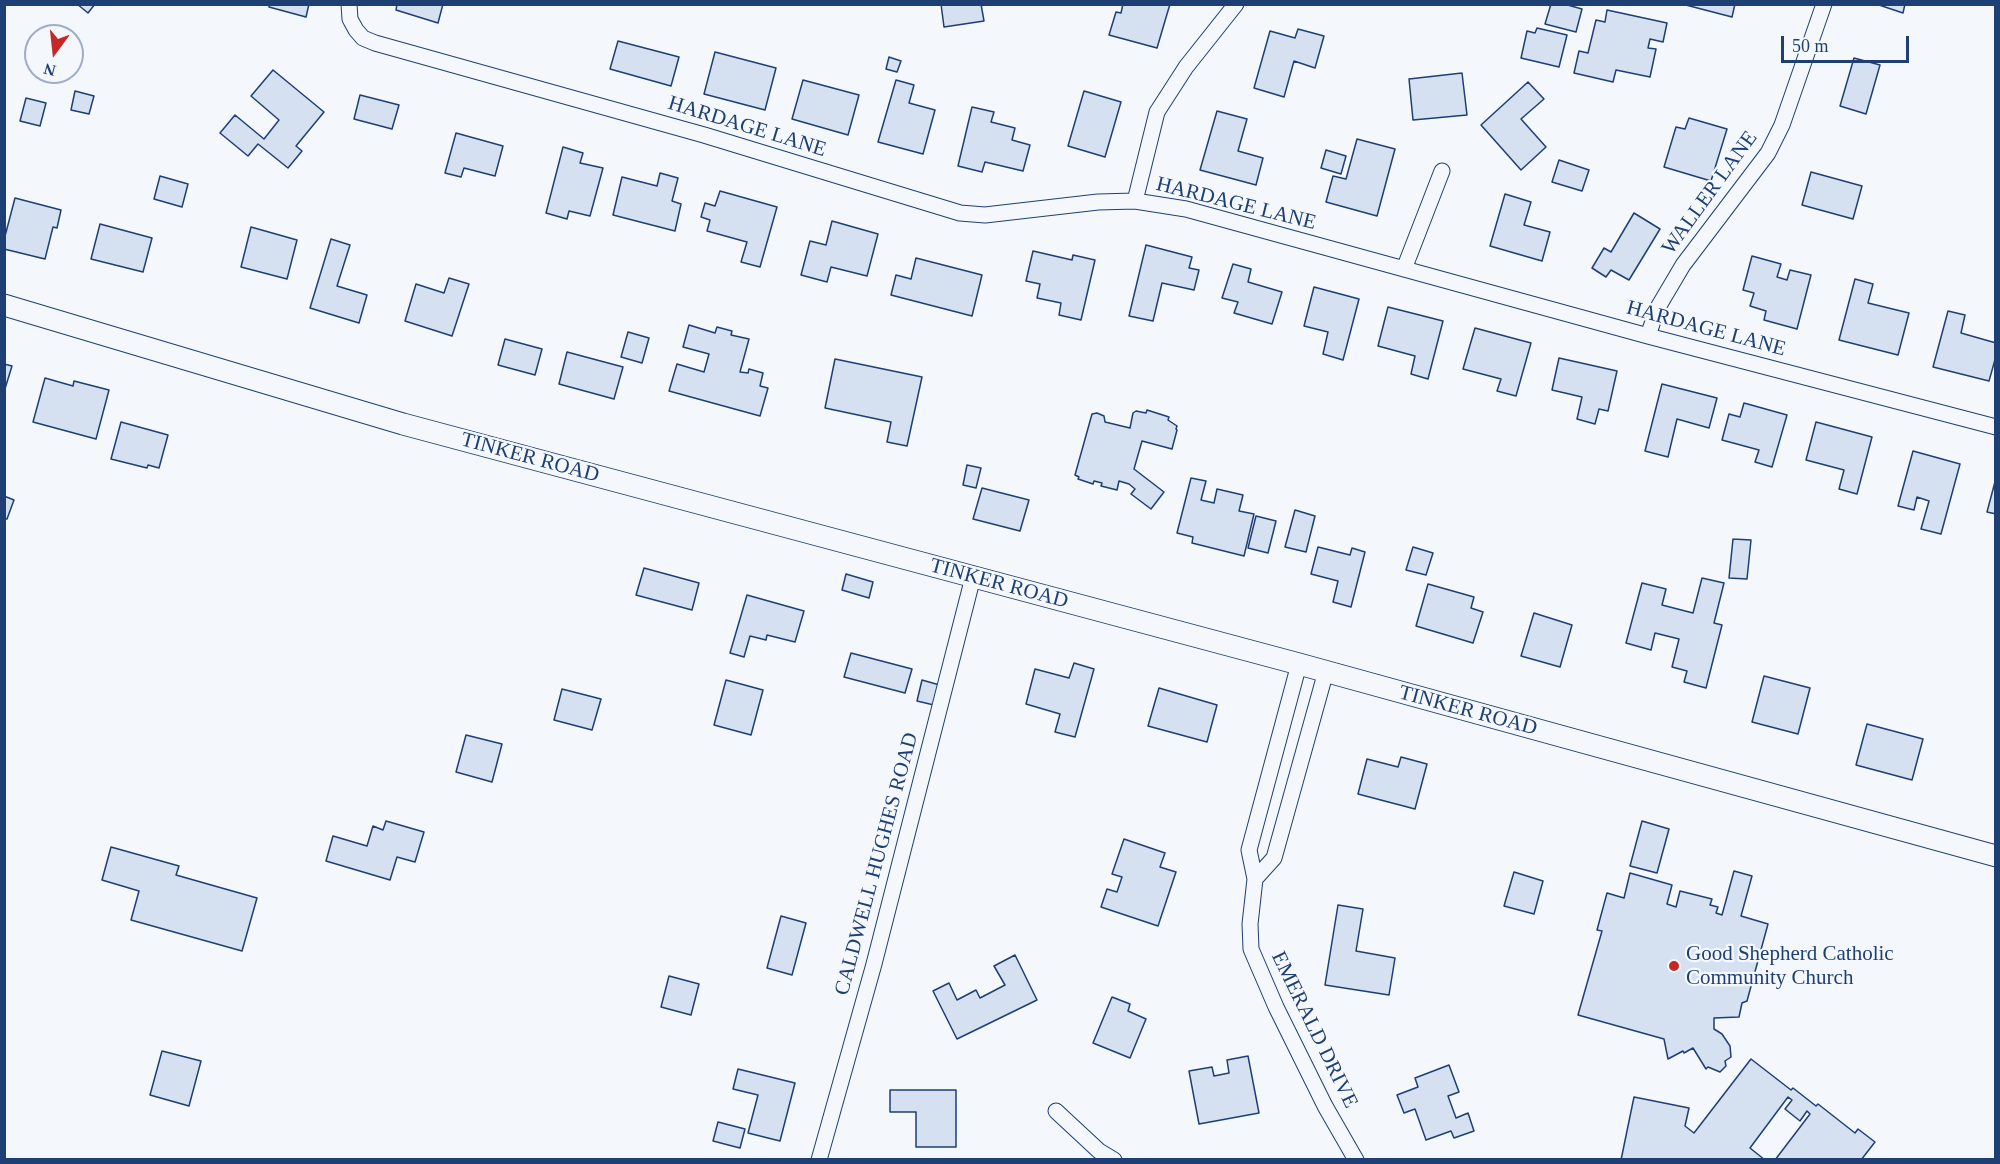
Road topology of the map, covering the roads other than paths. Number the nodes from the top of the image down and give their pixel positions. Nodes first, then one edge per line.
1 (349, 4) edge
2 (1236, 4) edge
3 (1824, 4) edge
4 (1442, 171) dead end
5 (1135, 201) junction
6 (1404, 269) junction
7 (4, 305) edge
8 (1648, 336) junction
9 (1995, 427) edge
10 (973, 577) junction
11 (1299, 664) junction
12 (1326, 671) junction
13 (1995, 856) edge
14 (1255, 879) junction
15 (1056, 1111) dead end
16 (1350, 1158) edge
17 (819, 1160) edge
18 (1114, 1160) edge

1 - 5 street, HARDAGE LANE
2 - 5 street
3 - 8 street, WALLER LANE
4 - 6 street
5 - 6 street, HARDAGE LANE
6 - 8 street, HARDAGE LANE
7 - 10 main road, TINKER ROAD
8 - 9 street, HARDAGE LANE
10 - 11 main road, TINKER ROAD
10 - 17 street, CALDWELL HUGHES ROAD
11 - 12 main road, TINKER ROAD
11 - 14 street, EMERALD DRIVE
12 - 13 main road, TINKER ROAD
12 - 14 street
14 - 16 street, EMERALD DRIVE
15 - 18 street

